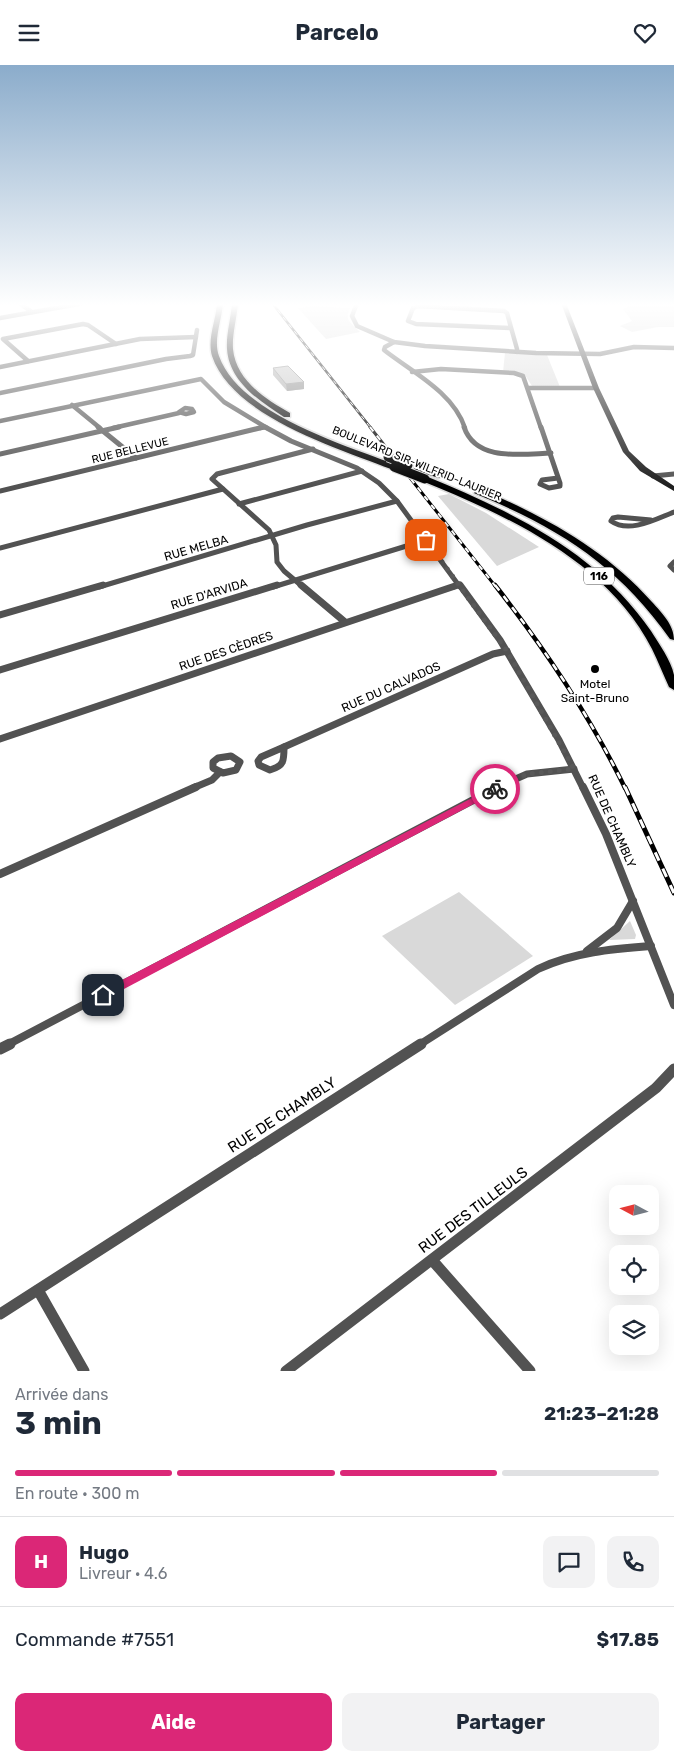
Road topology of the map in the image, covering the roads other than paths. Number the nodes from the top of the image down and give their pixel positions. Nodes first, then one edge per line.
1 (14, 364) edge
2 (142, 364) edge
3 (219, 364) edge
4 (234, 364) edge
5 (402, 364) edge
6 (586, 364) edge
7 (0, 367) edge
8 (412, 372) junction
9 (528, 388) junction
10 (596, 388) junction
11 (0, 393) edge
12 (72, 405) junction
13 (179, 413) dead end
14 (0, 421) edge
15 (264, 427) junction
16 (103, 431) junction
17 (313, 449) junction
18 (550, 453) junction
19 (0, 454) edge
20 (136, 458) junction
21 (362, 471) junction
22 (674, 474) edge
23 (653, 476) junction
24 (558, 478) dead end
25 (223, 489) junction
26 (674, 489) edge
27 (0, 491) edge
28 (397, 501) junction
29 (239, 504) junction
30 (674, 512) edge
31 (651, 520) junction
32 (272, 536) junction
33 (426, 540) junction
34 (0, 548) edge
35 (674, 562) edge
36 (674, 570) edge
37 (293, 580) junction
38 (459, 585) junction
39 (0, 615) edge
40 (345, 622) junction
41 (674, 637) edge
42 (507, 651) junction
43 (0, 670) edge
44 (674, 687) edge
45 (0, 739) edge
46 (284, 747) dead end
47 (574, 769) junction
48 (220, 772) dead end
49 (0, 874) edge
50 (633, 901) junction
51 (651, 947) junction
52 (586, 952) junction
53 (674, 1005) edge
54 (0, 1049) edge
55 (674, 1069) edge
56 (432, 1260) junction
57 (38, 1290) junction
58 (0, 1314) edge
59 (84, 1371) edge
60 (286, 1371) edge
61 (530, 1371) edge

1 - 7 street
2 - 11 street
3 - 44 main road, BOULEVARD SIR-WILFRID-LAURIER / 116, bridge
4 - 41 main road, BOULEVARD SIR-WILFRID-LAURIER / 116, bridge
5 - 8 street
6 - 10 street
8 - 9 street
8 - 18 street
9 - 10 street
9 - 18 street
10 - 23 street
12 - 14 street
12 - 15 street, RUE DE CHAMBLY
12 - 16 street
13 - 16 street
15 - 17 street, RUE DE CHAMBLY
15 - 20 street, RUE BELLEVUE
16 - 19 street
16 - 20 street
17 - 21 street, RUE DE CHAMBLY
17 - 25 street
18 - 24 street
20 - 27 street, RUE BELLEVUE
21 - 28 street, RUE DE CHAMBLY
21 - 29 street
22 - 23 street
23 - 26 street
25 - 29 street
25 - 34 street
28 - 32 street, RUE MELBA
28 - 33 street, RUE DE CHAMBLY
29 - 32 street
30 - 31 street
31 - 31 street
32 - 37 street
32 - 39 street, RUE MELBA
33 - 37 street, RUE D'ARVIDA
33 - 38 street, RUE DE CHAMBLY
35 - 36 street
37 - 40 street
37 - 43 street, RUE D'ARVIDA
38 - 40 street, RUE DES CÈDRES
38 - 42 street, RUE DE CHAMBLY
40 - 45 street, RUE DES CÈDRES
42 - 46 street, RUE DU CALVADOS
42 - 47 street, RUE DE CHAMBLY
47 - 50 street, RUE DE CHAMBLY
47 - 54 street
48 - 49 street
50 - 51 street, RUE DE CHAMBLY
50 - 52 street, RUE DE CHAMBLY
51 - 52 street, RUE DE CHAMBLY
51 - 53 street
52 - 57 street, RUE DE CHAMBLY
55 - 56 street, RUE DES TILLEULS
56 - 60 street, RUE DES TILLEULS
56 - 61 street
57 - 58 street, RUE DE CHAMBLY
57 - 59 street

